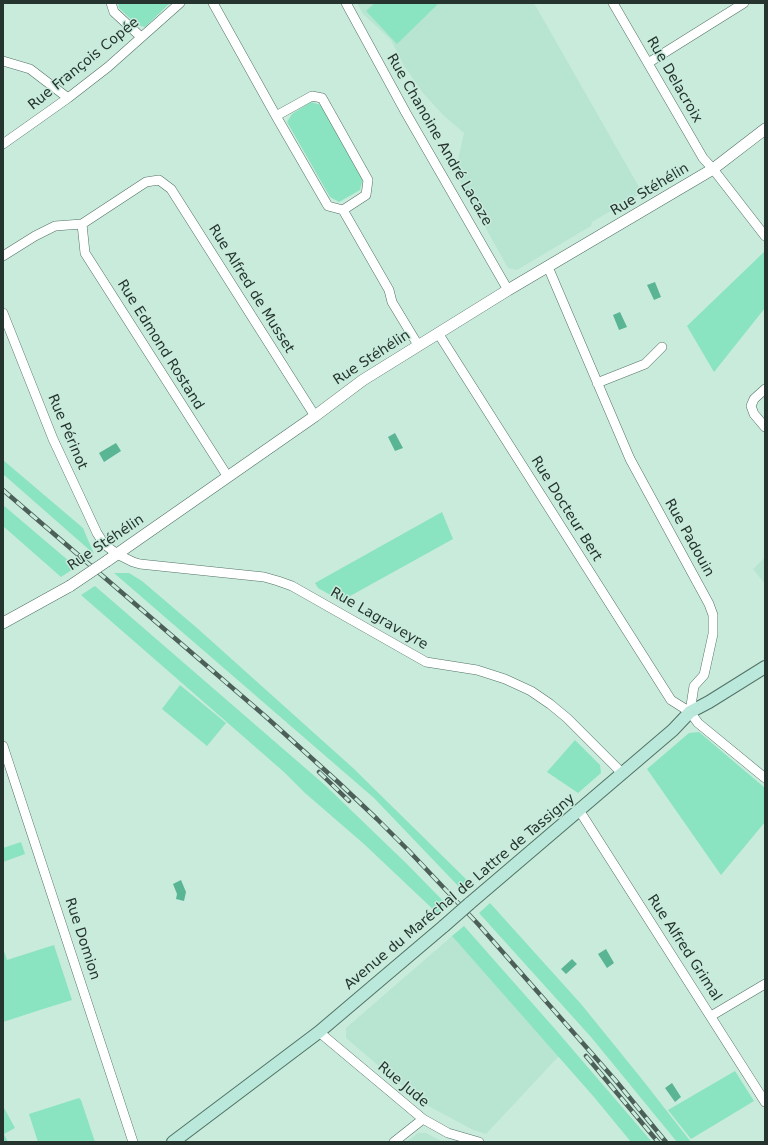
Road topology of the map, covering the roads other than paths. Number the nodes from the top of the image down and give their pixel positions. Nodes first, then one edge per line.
1 (112, 3) edge
2 (180, 3) edge
3 (214, 3) edge
4 (346, 3) edge
5 (613, 3) edge
6 (744, 3) edge
7 (141, 37) junction
8 (3, 61) edge
9 (648, 63) junction
10 (68, 98) junction
11 (276, 116) junction
12 (765, 129) edge
13 (3, 144) edge
14 (713, 169) junction
15 (343, 210) junction
16 (82, 224) junction
17 (765, 236) edge
18 (3, 256) edge
19 (548, 267) junction
20 (508, 290) junction
21 (3, 313) edge
22 (438, 333) junction
23 (418, 345) junction
24 (662, 347) dead end
25 (597, 383) junction
26 (765, 389) edge
27 (315, 416) junction
28 (765, 427) edge
29 (228, 477) junction
30 (117, 554) junction
31 (3, 623) edge
32 (765, 667) edge
33 (690, 712) junction
34 (3, 746) edge
35 (622, 773) junction
36 (765, 778) edge
37 (579, 810) junction
38 (765, 984) edge
39 (711, 1016) junction
40 (319, 1032) junction
41 (765, 1102) edge
42 (423, 1119) junction
43 (133, 1142) edge
44 (174, 1142) edge
45 (394, 1142) edge
46 (479, 1142) edge

1 - 7 street
2 - 7 street, Rue François Copée
3 - 11 street
4 - 20 street, Rue Chanoine André Lacaze
5 - 9 street, Rue Delacroix
6 - 9 street
7 - 10 street, Rue François Copée
8 - 10 street
9 - 14 street, Rue Delacroix
10 - 13 street, Rue François Copée
11 - 15 street
11 - 15 street
12 - 14 street, Rue Stéhélin
14 - 17 street, Rue Delacroix
14 - 19 street, Rue Stéhélin
15 - 23 street
16 - 18 street
16 - 27 street, Rue Alfred de Musset
16 - 29 street, Rue Edmond Rostand
19 - 20 street, Rue Stéhélin
19 - 25 street, Rue Padouin
20 - 22 street, Rue Stéhélin
21 - 30 street, Rue Périnot
22 - 23 street, Rue Stéhélin
22 - 33 street, Rue Docteur Bert
23 - 27 street, Rue Stéhélin
24 - 25 street
25 - 33 street, Rue Padouin
26 - 28 street
27 - 29 street, Rue Stéhélin
29 - 30 street, Rue Stéhélin
30 - 31 street, Rue Stéhélin, bridge
30 - 35 street, Rue Lagraveyre
32 - 33 main road, Avenue du Maréchal de Lattre de Tassigny
33 - 35 main road, Avenue du Maréchal de Lattre de Tassigny
33 - 36 street
34 - 43 street, Rue Domion
35 - 37 main road, Avenue du Maréchal de Lattre de Tassigny
37 - 39 street, Rue Alfred Grimal
37 - 40 main road, Avenue du Maréchal de Lattre de Tassigny, bridge
38 - 39 street
39 - 41 street, Rue Alfred Grimal
40 - 42 street, Rue Jude
40 - 44 main road, Avenue du Maréchal de Lattre de Tassigny
42 - 45 street
42 - 46 street, Rue Jude

